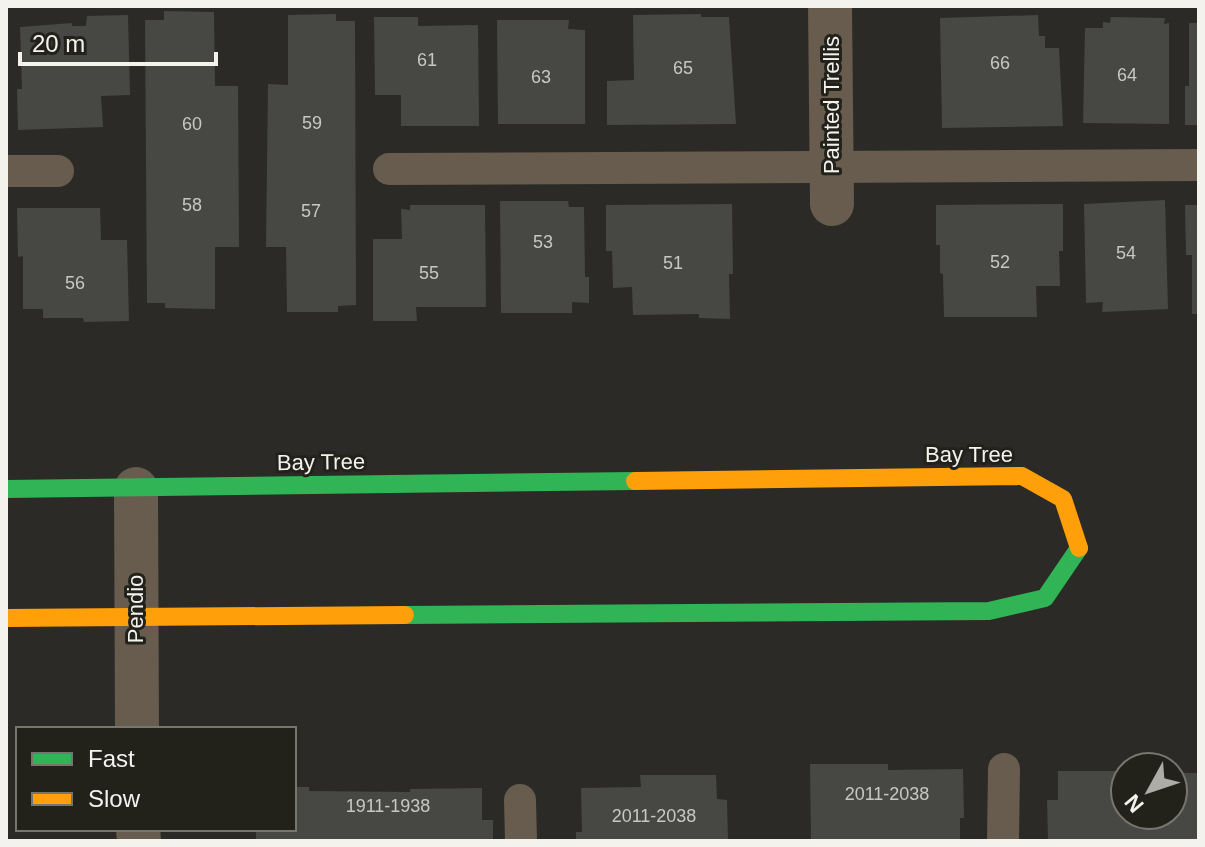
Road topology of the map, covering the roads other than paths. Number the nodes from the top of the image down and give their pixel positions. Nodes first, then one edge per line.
1 (830, 6) edge
2 (1199, 165) edge
3 (389, 169) dead end
4 (6, 171) edge
5 (58, 171) dead end
6 (832, 185) junction
7 (6, 489) edge
8 (136, 489) junction
9 (6, 618) edge
10 (135, 619) junction
11 (137, 727) edge
12 (1004, 769) dead end
13 (520, 800) dead end
14 (521, 841) edge
15 (1003, 841) edge

1 - 6 street, Painted Trellis
2 - 6 lane
3 - 6 lane
4 - 5 lane
7 - 8 street, Bay Tree
8 - 10 street, Pendio
8 - 10 street, Bay Tree
9 - 10 street, Bay Tree
10 - 11 street, Pendio
12 - 15 lane
13 - 14 lane

